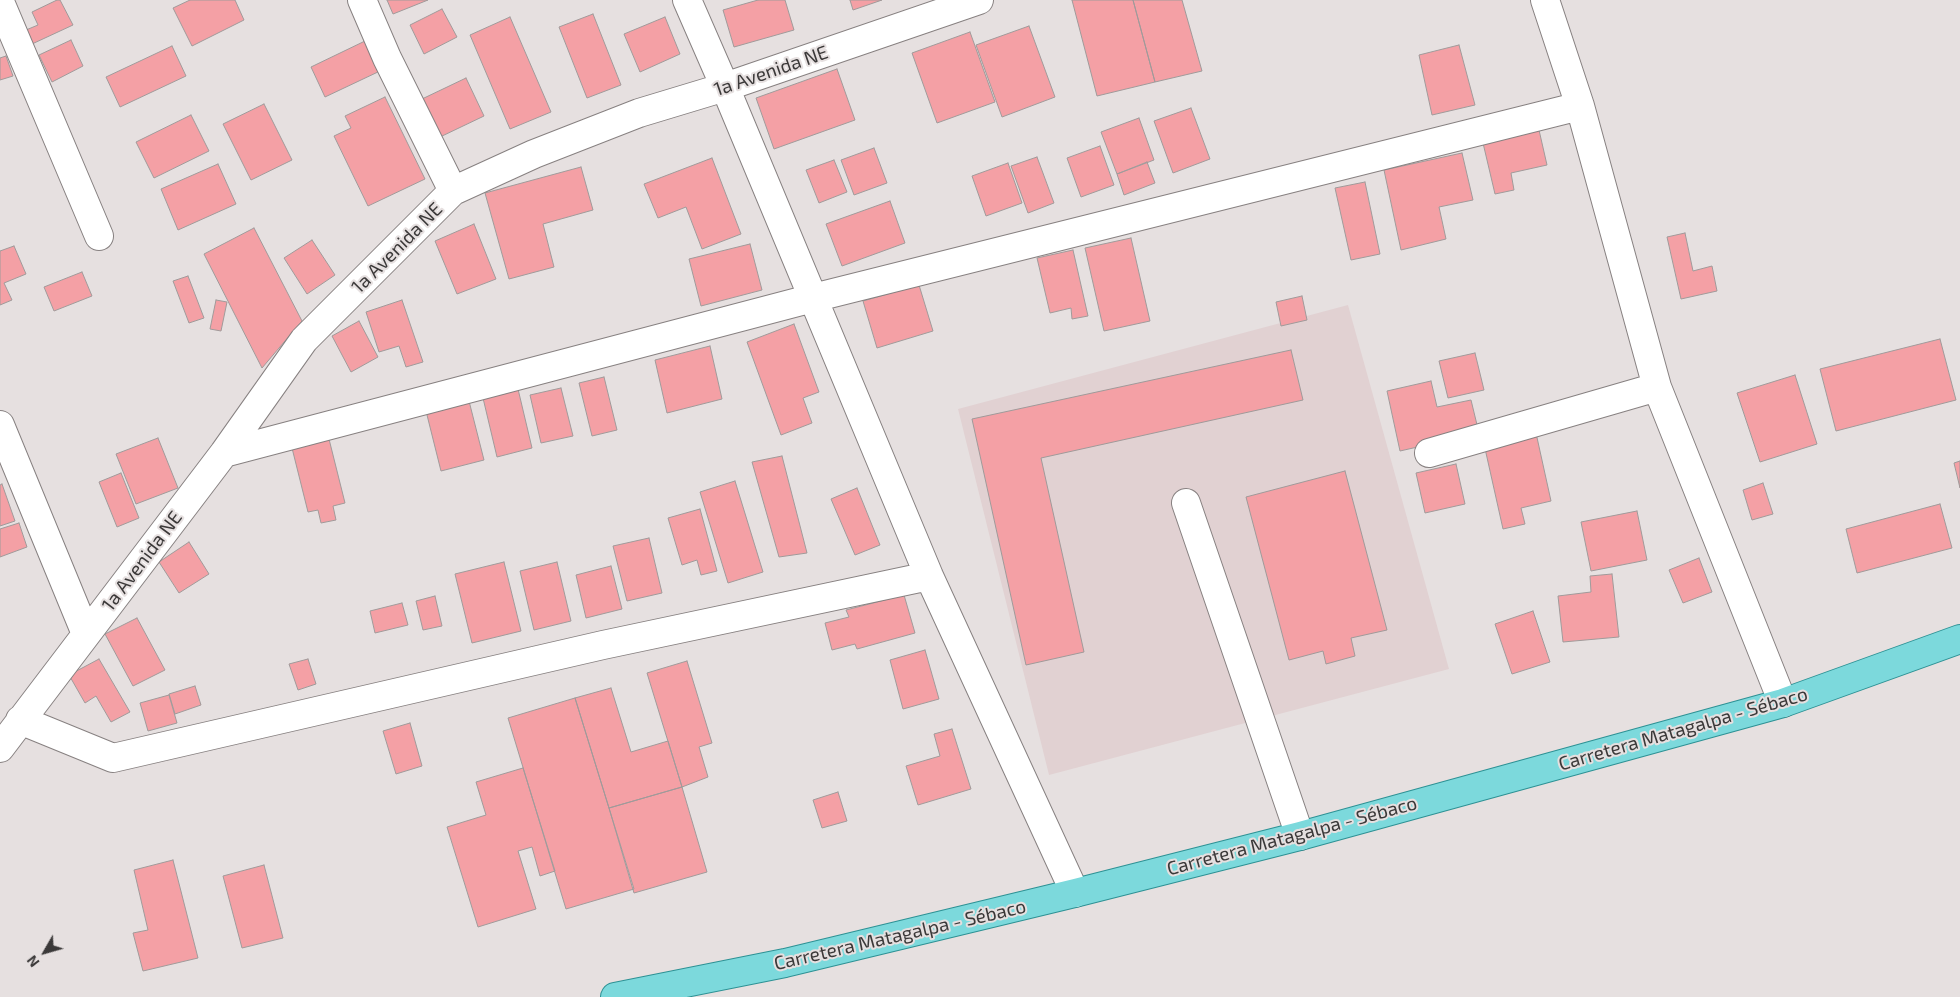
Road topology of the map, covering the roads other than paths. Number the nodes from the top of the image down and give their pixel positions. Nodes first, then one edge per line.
1 (362, 0) edge
2 (687, 0) edge
3 (979, 0) edge
4 (1544, 0) edge
5 (0, 2) edge
6 (726, 87) junction
7 (1580, 106) junction
8 (453, 191) junction
9 (99, 236) dead end
10 (813, 298) junction
11 (1658, 387) junction
12 (0, 425) edge
13 (224, 453) junction
14 (1429, 453) dead end
15 (1186, 504) dead end
16 (929, 576) junction
17 (86, 634) junction
18 (1960, 638) edge
19 (1783, 703) junction
20 (20, 720) junction
21 (0, 748) edge
22 (1300, 836) junction
23 (1075, 893) junction
24 (615, 997) edge

1 - 8 street
2 - 6 street
3 - 6 street, 1a Avenida NE
4 - 7 street
5 - 9 street
6 - 8 street, 1a Avenida NE
6 - 10 street
7 - 10 street
7 - 11 street
8 - 13 street, 1a Avenida NE
10 - 13 street
10 - 16 street
11 - 14 street
11 - 19 street
12 - 17 street
13 - 17 street, 1a Avenida NE
15 - 22 street
16 - 20 street
16 - 23 street
17 - 20 street, 1a Avenida NE
18 - 19 main road, Carretera Matagalpa - Sébaco
19 - 22 main road, Carretera Matagalpa - Sébaco
20 - 21 street, 1a Avenida NE
22 - 23 main road, Carretera Matagalpa - Sébaco
23 - 24 main road, Carretera Matagalpa - Sébaco

